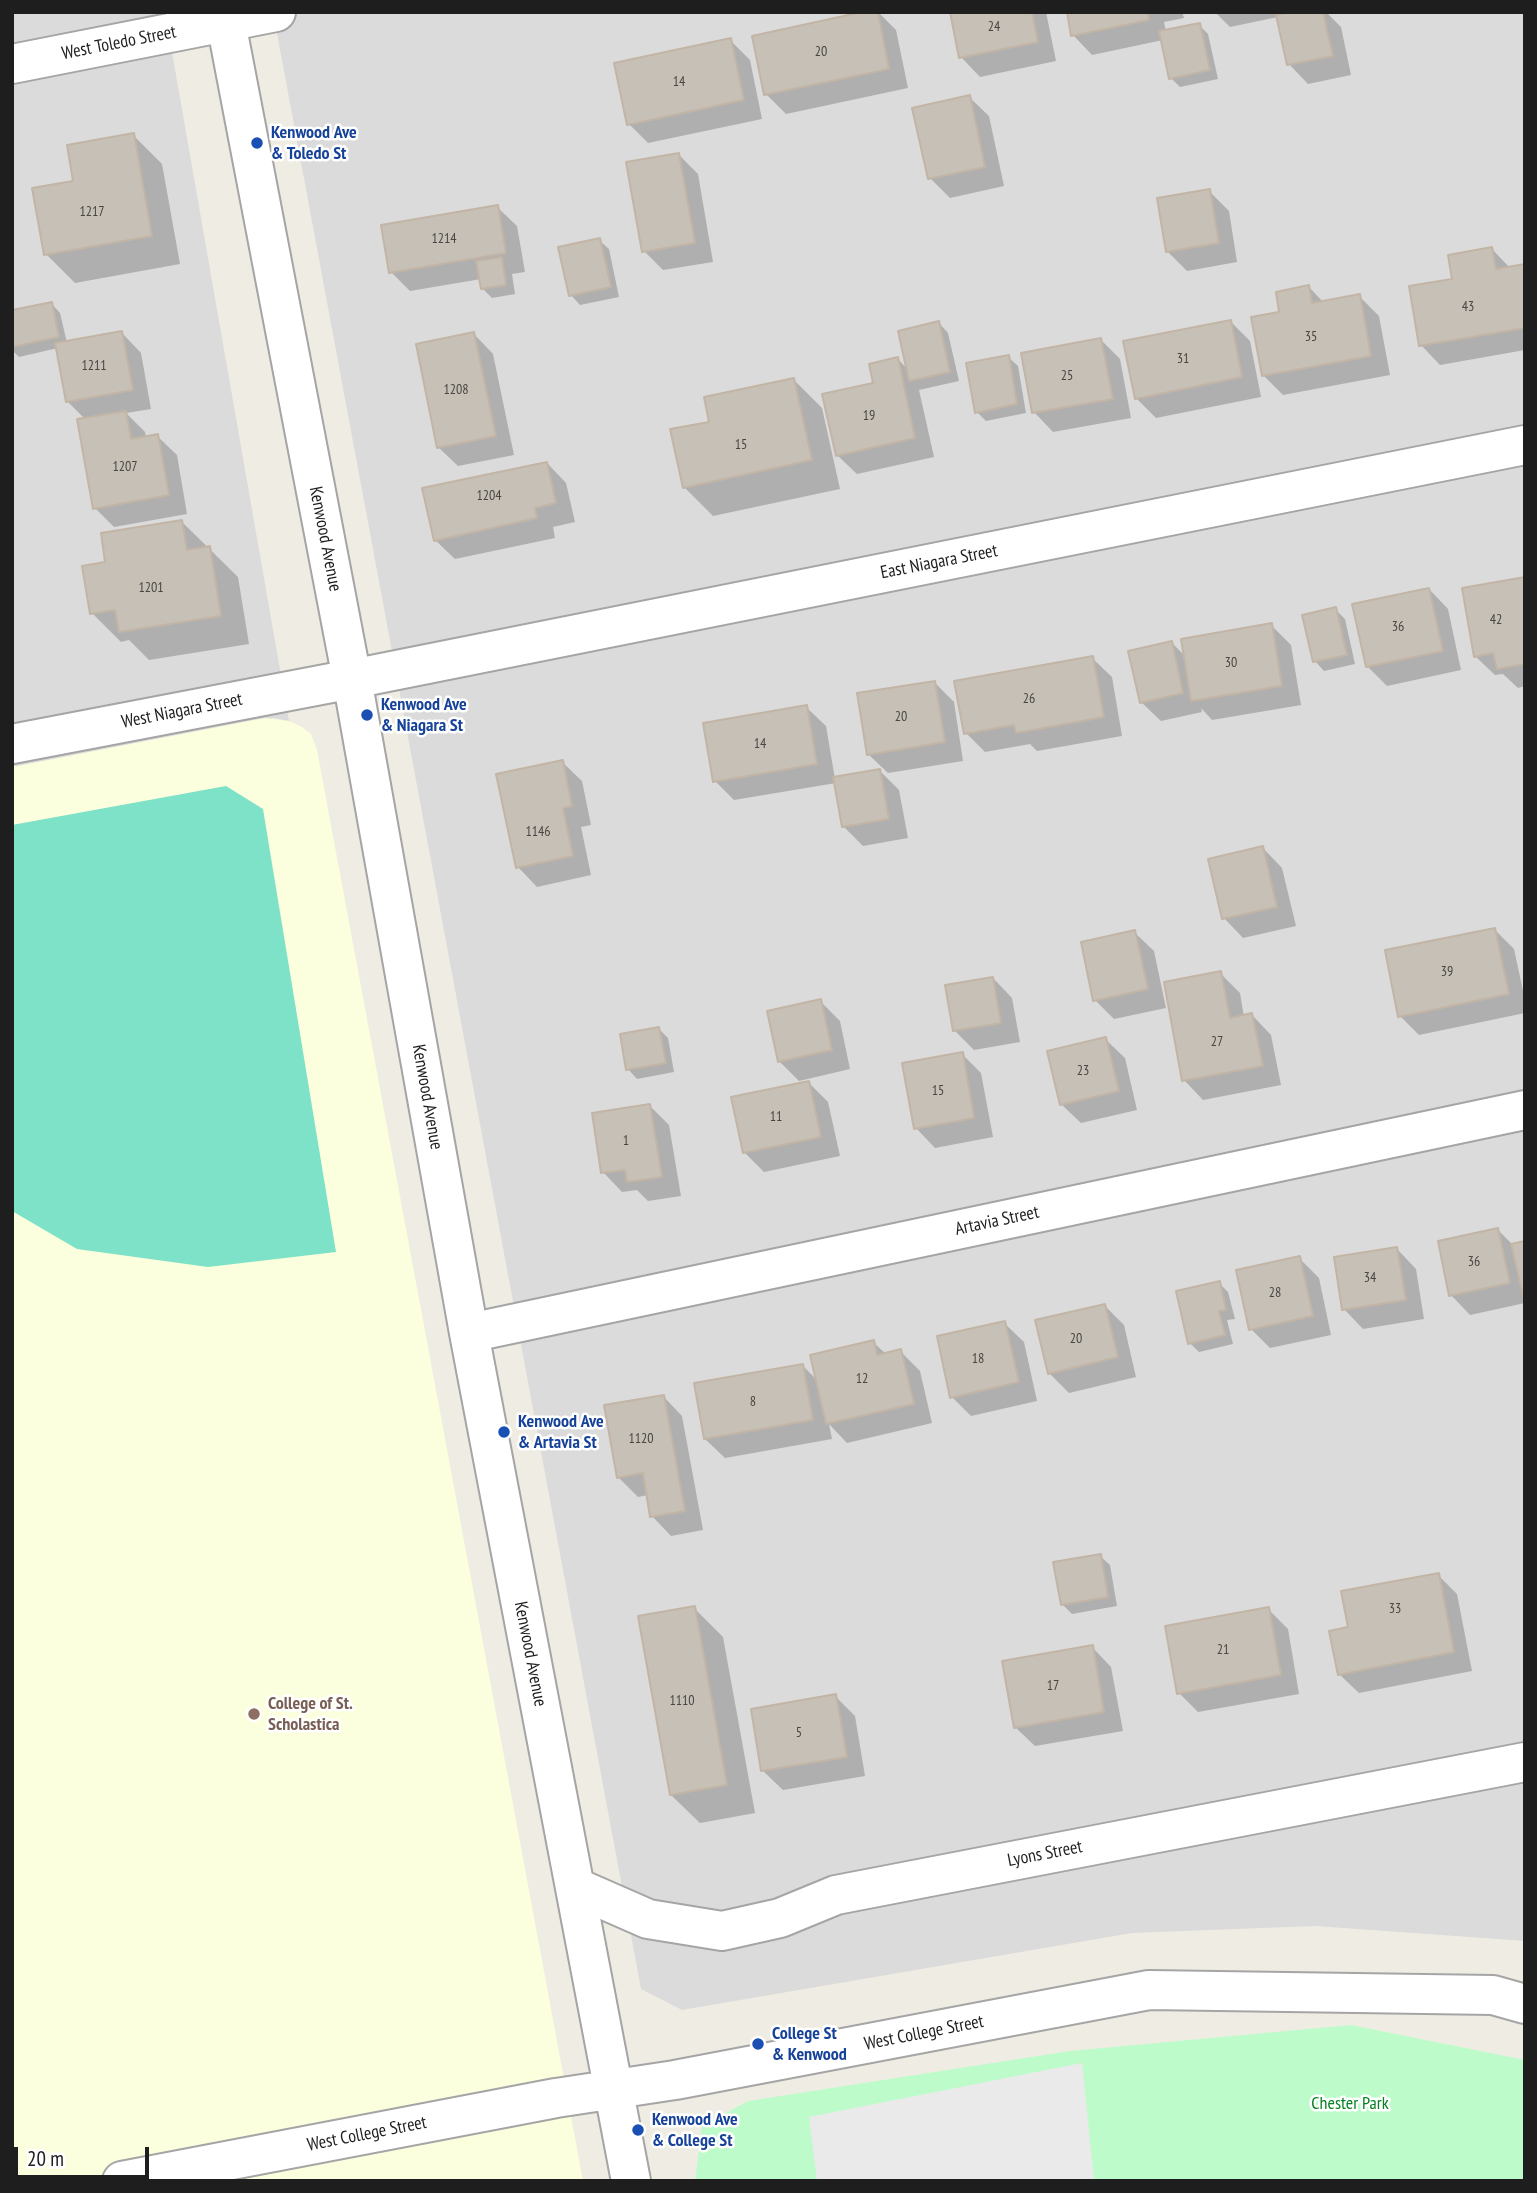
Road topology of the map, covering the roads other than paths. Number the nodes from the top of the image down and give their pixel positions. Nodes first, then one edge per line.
1 (276, 12) edge
2 (225, 17) edge
3 (12, 64) edge
4 (1525, 445) edge
5 (352, 679) junction
6 (12, 744) edge
7 (1525, 1110) edge
8 (469, 1333) junction
9 (1525, 1762) edge
10 (575, 1887) junction
11 (1525, 2004) edge
12 (613, 2090) junction
13 (122, 2181) edge
14 (631, 2181) edge

1 - 2 street, West Toledo Street
2 - 3 street, West Toledo Street
2 - 5 street, Kenwood Avenue
4 - 5 street, East Niagara Street
5 - 6 street, West Niagara Street
5 - 8 street, Kenwood Avenue
7 - 8 street, Artavia Street
8 - 10 street, Kenwood Avenue
9 - 10 street, Lyons Street
10 - 12 street, Kenwood Avenue
11 - 12 street, West College Street
12 - 13 street, West College Street
12 - 14 street, Kenwood Avenue

